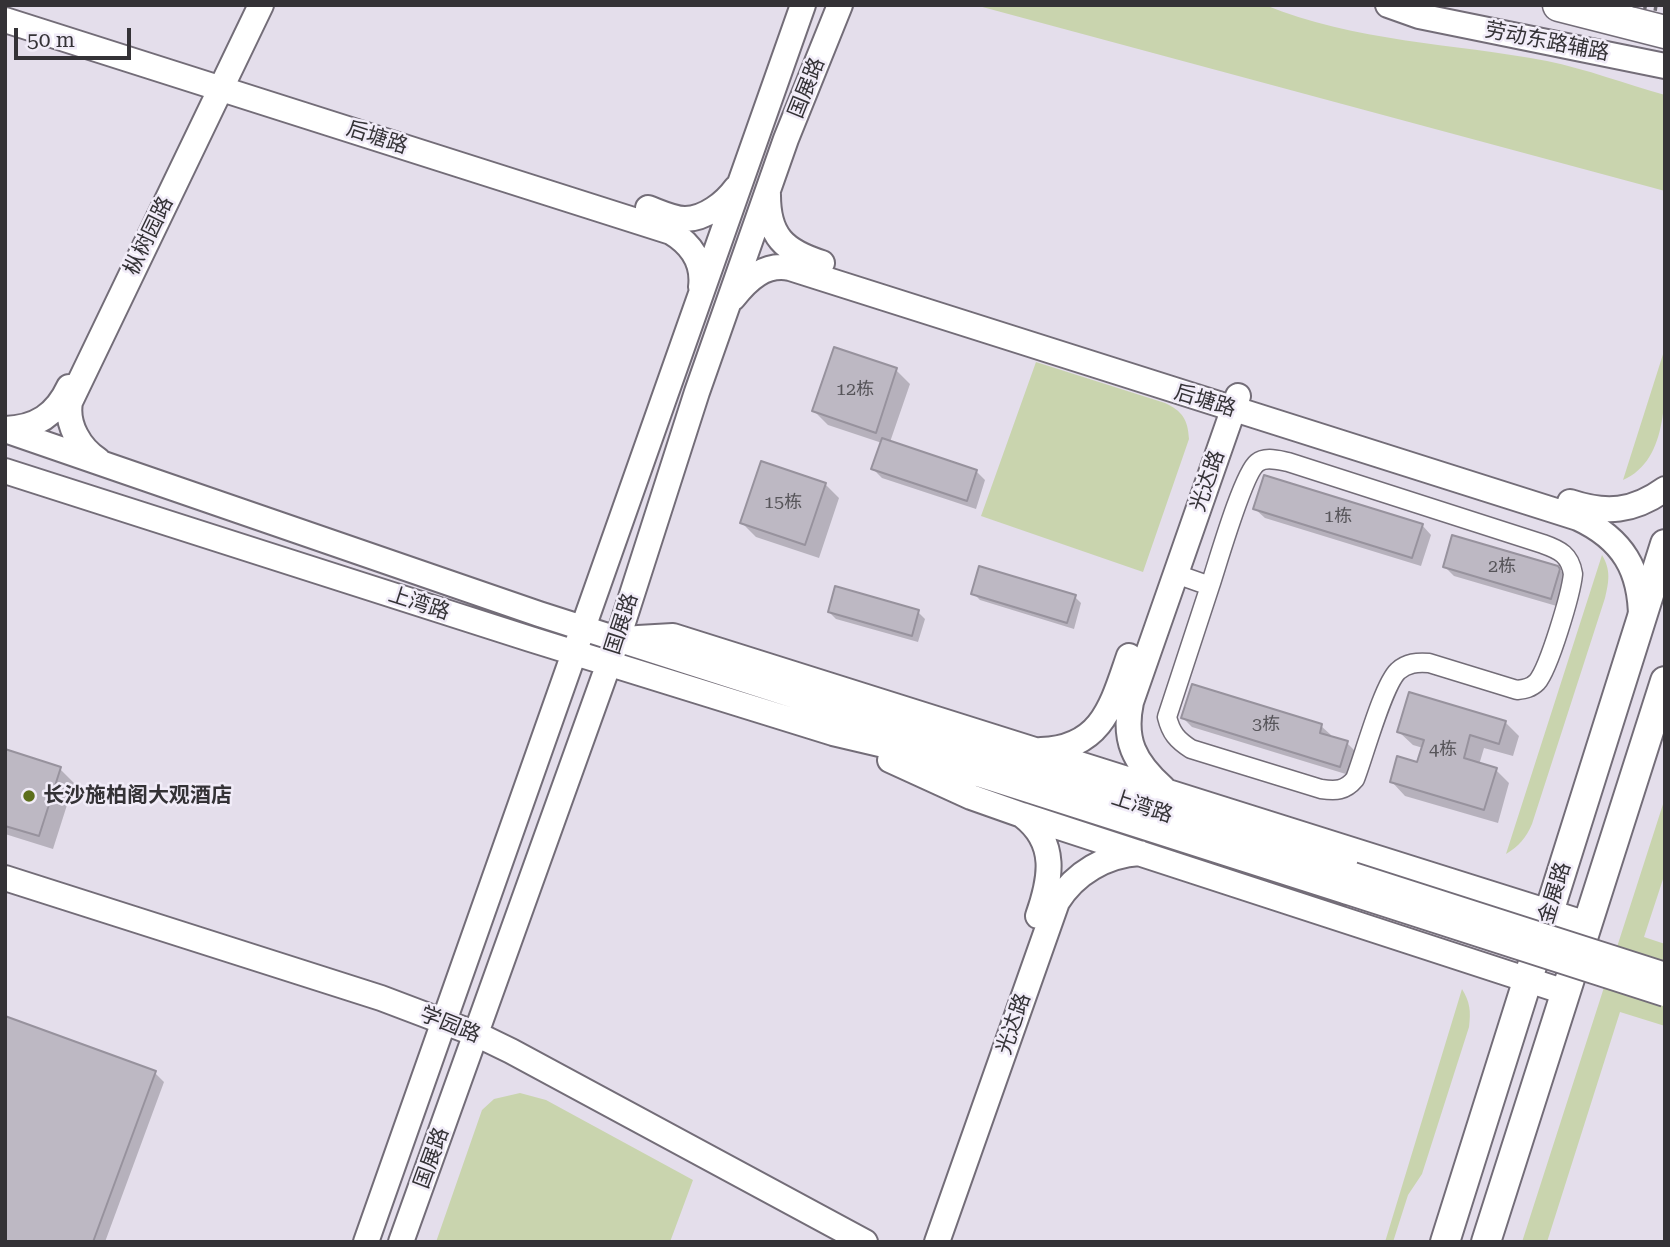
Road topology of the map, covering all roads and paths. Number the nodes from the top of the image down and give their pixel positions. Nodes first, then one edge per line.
1 (10, 5) edge
2 (253, 5) edge
3 (261, 5) edge
4 (803, 5) edge
5 (840, 5) edge
6 (1388, 5) edge
7 (1559, 5) edge
8 (5, 20) edge
9 (1665, 32) edge
10 (1665, 66) edge
11 (220, 80) junction
12 (740, 182) junction
13 (768, 188) junction
14 (699, 301) junction
15 (725, 311) junction
16 (1228, 400) junction
17 (5, 430) edge
18 (102, 462) junction
19 (5, 471) edge
20 (1665, 489) edge
21 (1665, 544) edge
22 (1176, 574) junction
23 (1210, 586) junction
24 (1640, 620) junction
25 (583, 627) junction
26 (618, 638) junction
27 (574, 652) junction
28 (609, 663) junction
29 (1665, 681) edge
30 (833, 733) junction
31 (1035, 750) junction
32 (1172, 793) junction
33 (1022, 815) junction
34 (1142, 853) junction
35 (5, 878) edge
36 (1350, 883) junction
37 (5, 894) edge
38 (1549, 912) junction
39 (1587, 924) junction
40 (1665, 975) edge
41 (1528, 980) junction
42 (1565, 992) junction
43 (1665, 994) edge
44 (441, 1028) junction
45 (474, 1042) junction
46 (366, 1242) edge
47 (401, 1242) edge
48 (831, 1242) edge
49 (865, 1242) edge
50 (921, 1242) edge
51 (937, 1242) edge
52 (1445, 1242) edge
53 (1486, 1242) edge

1 - 11 main road, 后塘路
2 - 11 main road, 枞树园路
3 - 11 main road, 枞树园路
4 - 12 main road, 国展路
5 - 13 main road, 国展路
6 - 10 main road, 劳动东路辅路
7 - 9 highway
8 - 11 main road, 后塘路
11 - 12 main road, 后塘路
11 - 14 main road, 后塘路
11 - 17 main road, 枞树园路
11 - 18 main road, 枞树园路
12 - 14 main road, 国展路
13 - 15 main road, 国展路
13 - 16 main road, 后塘路
14 - 25 main road, 国展路
15 - 16 main road, 后塘路
15 - 26 main road, 国展路
16 - 20 main road, 后塘路
16 - 22 main road, 光达路
16 - 24 main road, 后塘路
16 - 31 main road, 光达路
17 - 18 main road, 上湾路
18 - 25 main road, 上湾路
19 - 27 main road, 上湾路
21 - 24 main road, 金展路
22 - 23 street
22 - 32 main road, 光达路
23 - 23 street
24 - 38 main road, 金展路
25 - 26 main road, 上湾路
25 - 27 main road, 国展路
26 - 28 main road, 国展路
26 - 31 main road, 上湾路
26 - 36 main road, 上湾路
27 - 28 main road, 上湾路
27 - 44 main road, 国展路
28 - 30 main road, 上湾路
28 - 45 main road, 国展路
29 - 39 main road, 金展路
30 - 33 main road, 上湾路
30 - 36 main road, 上湾路
31 - 32 main road, 上湾路
32 - 38 main road, 上湾路
33 - 34 main road, 上湾路
33 - 50 main road, 光达路
34 - 41 main road, 上湾路
34 - 51 main road, 光达路
35 - 44 main road, 学园路
36 - 40 main road, 上湾路, bridge
36 - 43 main road, 上湾路, bridge
37 - 44 main road, 学园路
38 - 39 main road, 上湾路
38 - 41 main road, 金展路
39 - 42 main road, 金展路
41 - 42 main road, 上湾路
41 - 52 main road, 金展路
42 - 53 main road, 金展路
44 - 45 main road, 学园路
44 - 46 main road, 国展路
45 - 47 main road, 国展路
45 - 48 main road, 学园路
45 - 49 main road, 学园路

